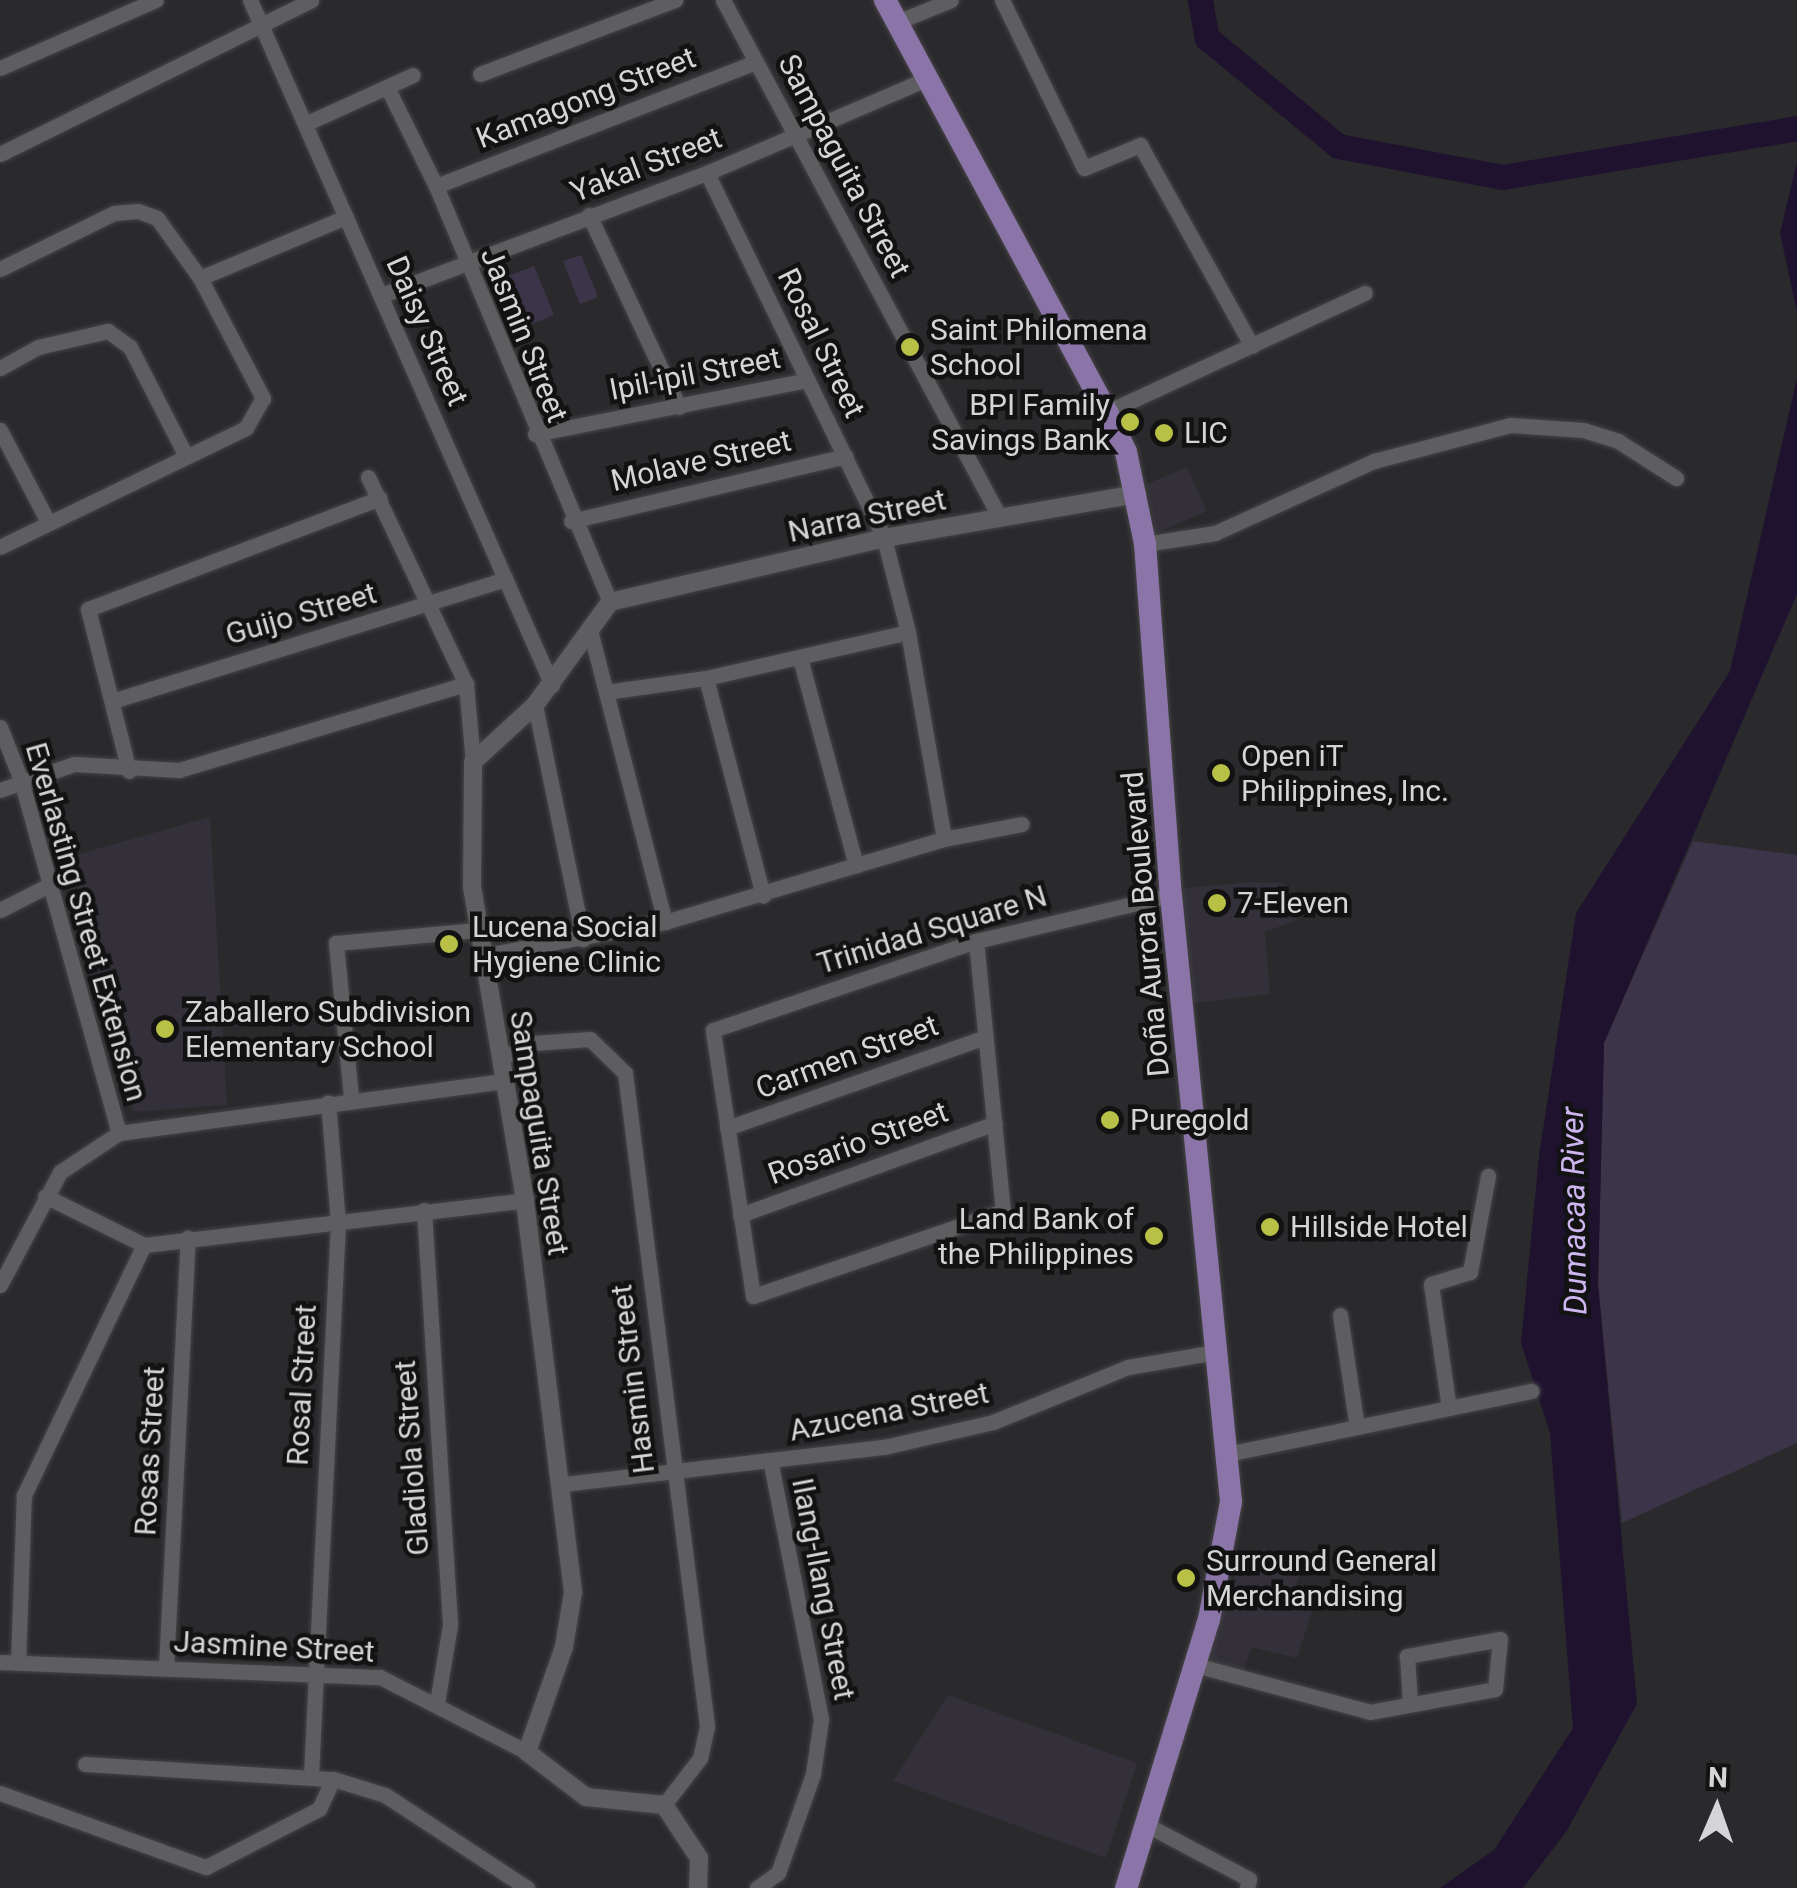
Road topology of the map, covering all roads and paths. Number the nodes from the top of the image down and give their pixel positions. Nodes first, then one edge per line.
1 (156, 0) edge
2 (250, 0) edge
3 (311, 0) edge
4 (675, 0) edge
5 (723, 0) edge
6 (885, 0) edge
7 (951, 0) edge
8 (1002, 0) edge
9 (896, 22) junction
10 (263, 25) junction
11 (756, 62) junction
12 (0, 68) edge
13 (480, 74) dead end
14 (413, 75) dead end
15 (926, 78) junction
16 (388, 89) junction
17 (308, 123) junction
18 (797, 134) junction
19 (0, 154) edge
20 (707, 172) junction
21 (436, 186) junction
22 (589, 215) junction
23 (346, 216) junction
24 (465, 266) junction
25 (0, 269) edge
26 (200, 278) junction
27 (1365, 293) dead end
28 (382, 296) junction
29 (1252, 346) junction
30 (0, 368) edge
31 (808, 380) junction
32 (679, 407) junction
33 (1107, 412) junction
34 (0, 430) edge
35 (535, 434) junction
36 (184, 452) junction
37 (845, 456) junction
38 (368, 477) dead end
39 (1676, 478) dead end
40 (1137, 494) junction
41 (380, 498) junction
42 (1000, 518) junction
43 (570, 521) junction
44 (48, 522) junction
45 (884, 538) junction
46 (1144, 544) junction
47 (0, 546) edge
48 (504, 579) junction
49 (610, 602) junction
50 (430, 606) junction
51 (908, 632) junction
52 (592, 634) junction
53 (800, 658) junction
54 (706, 678) junction
55 (466, 684) junction
56 (552, 685) junction
57 (606, 692) junction
58 (112, 701) junction
59 (535, 705) junction
60 (0, 727) edge
61 (473, 762) junction
62 (129, 771) junction
63 (22, 780) junction
64 (0, 790) edge
65 (1022, 824) dead end
66 (944, 839) junction
67 (856, 866) junction
68 (50, 884) junction
69 (1171, 895) junction
70 (762, 896) junction
71 (0, 910) edge
72 (665, 922) junction
73 (477, 930) junction
74 (583, 938) junction
75 (976, 940) junction
76 (480, 956) junction
77 (985, 1037) junction
78 (501, 1058) junction
79 (506, 1081) junction
80 (351, 1098) junction
81 (328, 1102) junction
82 (995, 1123) junction
83 (727, 1128) junction
84 (118, 1133) junction
85 (1488, 1176) dead end
86 (45, 1196) junction
87 (526, 1200) junction
88 (424, 1210) junction
89 (740, 1215) junction
90 (338, 1223) junction
91 (188, 1238) junction
92 (144, 1245) junction
93 (0, 1284) edge
94 (1340, 1315) dead end
95 (1216, 1352) junction
96 (1532, 1391) dead end
97 (1450, 1408) junction
98 (1357, 1427) junction
99 (1227, 1454) junction
100 (771, 1463) junction
101 (672, 1474) junction
102 (563, 1484) junction
103 (0, 1662) edge
104 (18, 1663) junction
105 (1195, 1664) junction
106 (166, 1668) junction
107 (315, 1672) junction
108 (1410, 1702) junction
109 (436, 1703) junction
110 (527, 1752) junction
111 (85, 1764) dead end
112 (311, 1775) junction
113 (333, 1779) junction
114 (0, 1793) edge
115 (664, 1805) junction
116 (1145, 1824) junction
117 (527, 1888) edge
118 (698, 1888) edge
119 (757, 1888) edge
120 (1126, 1888) edge
121 (1246, 1888) edge

1 - 12 street
2 - 10 street, Daisy Street
3 - 10 street
4 - 13 street
5 - 11 street, Sampaguita Street
6 - 9 main road, Doña Aurora Boulevard
7 - 9 street
8 - 29 street
9 - 15 main road, Doña Aurora Boulevard
10 - 17 street, Daisy Street
10 - 19 street
11 - 18 street, Sampaguita Street
11 - 21 street, Kamagong Street
14 - 16 street
15 - 18 street, Yakal Street
15 - 33 main road, Doña Aurora Boulevard
16 - 17 street
16 - 21 street, Jasmin Street
17 - 23 street, Daisy Street
18 - 20 street, Yakal Street
18 - 42 street, Sampaguita Street
20 - 22 street, Yakal Street
20 - 31 street, Rosal Street
21 - 24 street, Jasmin Street
22 - 24 street, Yakal Street
22 - 32 street
23 - 26 street
23 - 28 street, Daisy Street
24 - 28 street, Yakal Street
24 - 35 street, Jasmin Street
25 - 26 street
26 - 36 street
27 - 29 street
28 - 48 street, Daisy Street
29 - 33 street
30 - 36 street
31 - 32 street, Ipil-ipil Street
31 - 37 street, Rosal Street
32 - 35 street, Ipil-ipil Street
33 - 40 main road, Doña Aurora Boulevard
34 - 44 street
35 - 43 street, Jasmin Street
36 - 44 street
37 - 43 street, Molave Street
37 - 45 street, Rosal Street
38 - 41 street, Sampaguita Street
39 - 46 street
40 - 42 street, Narra Street
40 - 46 main road, Doña Aurora Boulevard
41 - 50 street, Sampaguita Street
41 - 58 street
42 - 45 street, Narra Street
43 - 49 street, Jasmin Street
44 - 47 street
45 - 49 street, Narra Street
45 - 51 street, Rosal Street
46 - 69 main road, Doña Aurora Boulevard
48 - 50 street, Guijo Street
48 - 56 street, Daisy Street
49 - 52 street
50 - 55 street, Sampaguita Street
50 - 58 street, Guijo Street
51 - 53 street
51 - 66 street, Rosal Street
52 - 56 street
52 - 57 street
53 - 54 street
53 - 67 street
54 - 57 street
54 - 70 street
55 - 61 street, Sampaguita Street
55 - 62 street
56 - 59 street
57 - 72 street
58 - 62 street
59 - 61 street
59 - 74 street
60 - 63 street, Everlasting Street Extension
61 - 73 street, Sampaguita Street
62 - 63 street
63 - 64 street
63 - 68 street, Everlasting Street Extension
65 - 66 street
66 - 67 street
67 - 70 street
68 - 71 street
68 - 84 street, Everlasting Street Extension
69 - 75 street, Trinidad Square N
69 - 95 main road, Doña Aurora Boulevard
70 - 72 street
72 - 74 street
73 - 76 street, Sampaguita Street
73 - 80 street
74 - 76 street
75 - 77 street
75 - 83 street, Trinidad Square N
76 - 78 street, Sampaguita Street
77 - 82 street
77 - 83 street, Carmen Street
78 - 79 street, Sampaguita Street
78 - 101 street, Hasmin Street
79 - 80 street
79 - 87 street, Sampaguita Street
80 - 81 street
81 - 84 street
81 - 90 street, Rosal Street
82 - 89 street, Rosario Street
82 - 89 street
83 - 89 street
84 - 86 street
85 - 97 street
86 - 92 street
86 - 93 street
87 - 88 street
87 - 102 street, Sampaguita Street
88 - 90 street
88 - 109 street, Gladiola Street
90 - 91 street
90 - 107 street, Rosal Street
91 - 92 street
91 - 106 street, Rosas Street
92 - 104 street
94 - 98 street
95 - 99 main road, Doña Aurora Boulevard
95 - 100 street, Azucena Street
96 - 97 street
97 - 98 street
98 - 99 street
99 - 105 main road, Doña Aurora Boulevard
100 - 101 street, Azucena Street
100 - 119 street, Ilang-Ilang Street
101 - 102 street, Azucena Street
101 - 115 street, Hasmin Street
102 - 110 street, Sampaguita Street
103 - 104 street, Jasmine Street
104 - 106 street, Jasmine Street
105 - 108 street
105 - 116 main road, Doña Aurora Boulevard
106 - 107 street, Jasmine Street
107 - 109 street, Jasmine Street
107 - 112 street, Rosal Street
108 - 108 street
109 - 110 street, Jasmine Street
110 - 115 street
111 - 112 street
112 - 113 street
113 - 114 street
113 - 117 street
115 - 118 street
116 - 120 main road, Doña Aurora Boulevard
116 - 121 street

